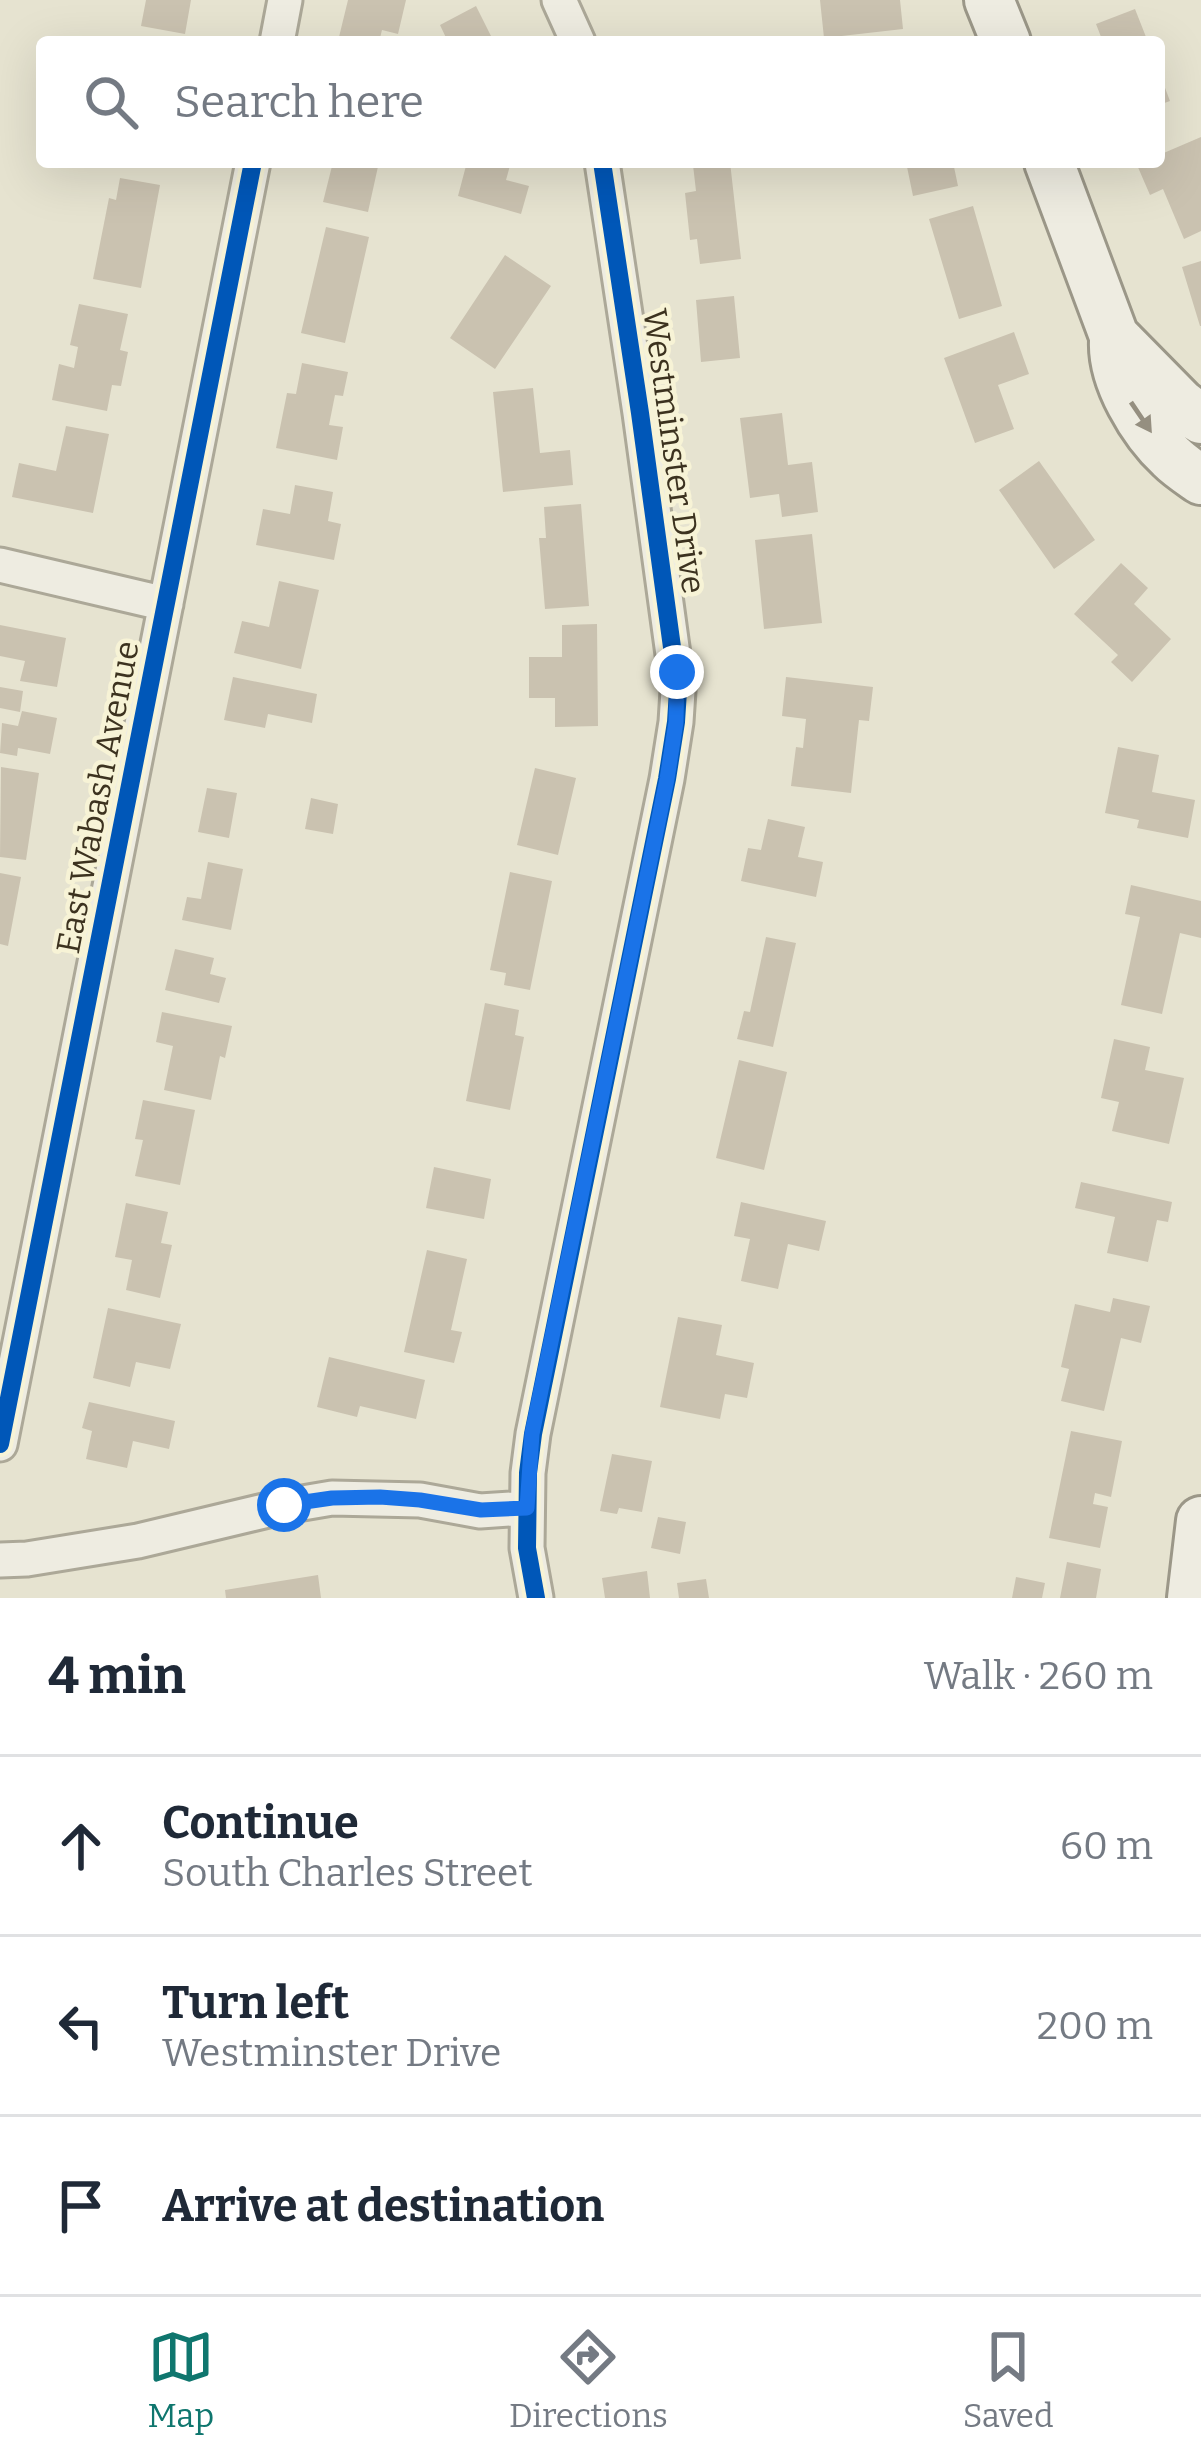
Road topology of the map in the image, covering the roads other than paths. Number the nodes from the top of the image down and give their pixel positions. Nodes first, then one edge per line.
1 (285, 0) edge
2 (559, 0) edge
3 (988, 0) edge
4 (278, 36) edge
5 (575, 36) edge
6 (1003, 36) edge
7 (252, 168) edge
8 (603, 168) edge
9 (1050, 168) edge
10 (1114, 336) junction
11 (1201, 418) edge
12 (1201, 480) edge
13 (0, 566) edge
14 (166, 604) junction
15 (0, 1444) edge
16 (527, 1508) junction
17 (1201, 1521) edge
18 (0, 1560) edge
19 (536, 1598) edge
20 (1192, 1598) edge

1 - 4 street
2 - 5 street
3 - 6 street
7 - 14 street, East Wabash Avenue
8 - 16 street, Westminster Drive
9 - 10 street
10 - 11 street
10 -> 12 street
13 - 14 street
14 - 15 street, East Wabash Avenue
16 - 18 street
16 - 19 street, Westminster Drive
17 - 20 street

